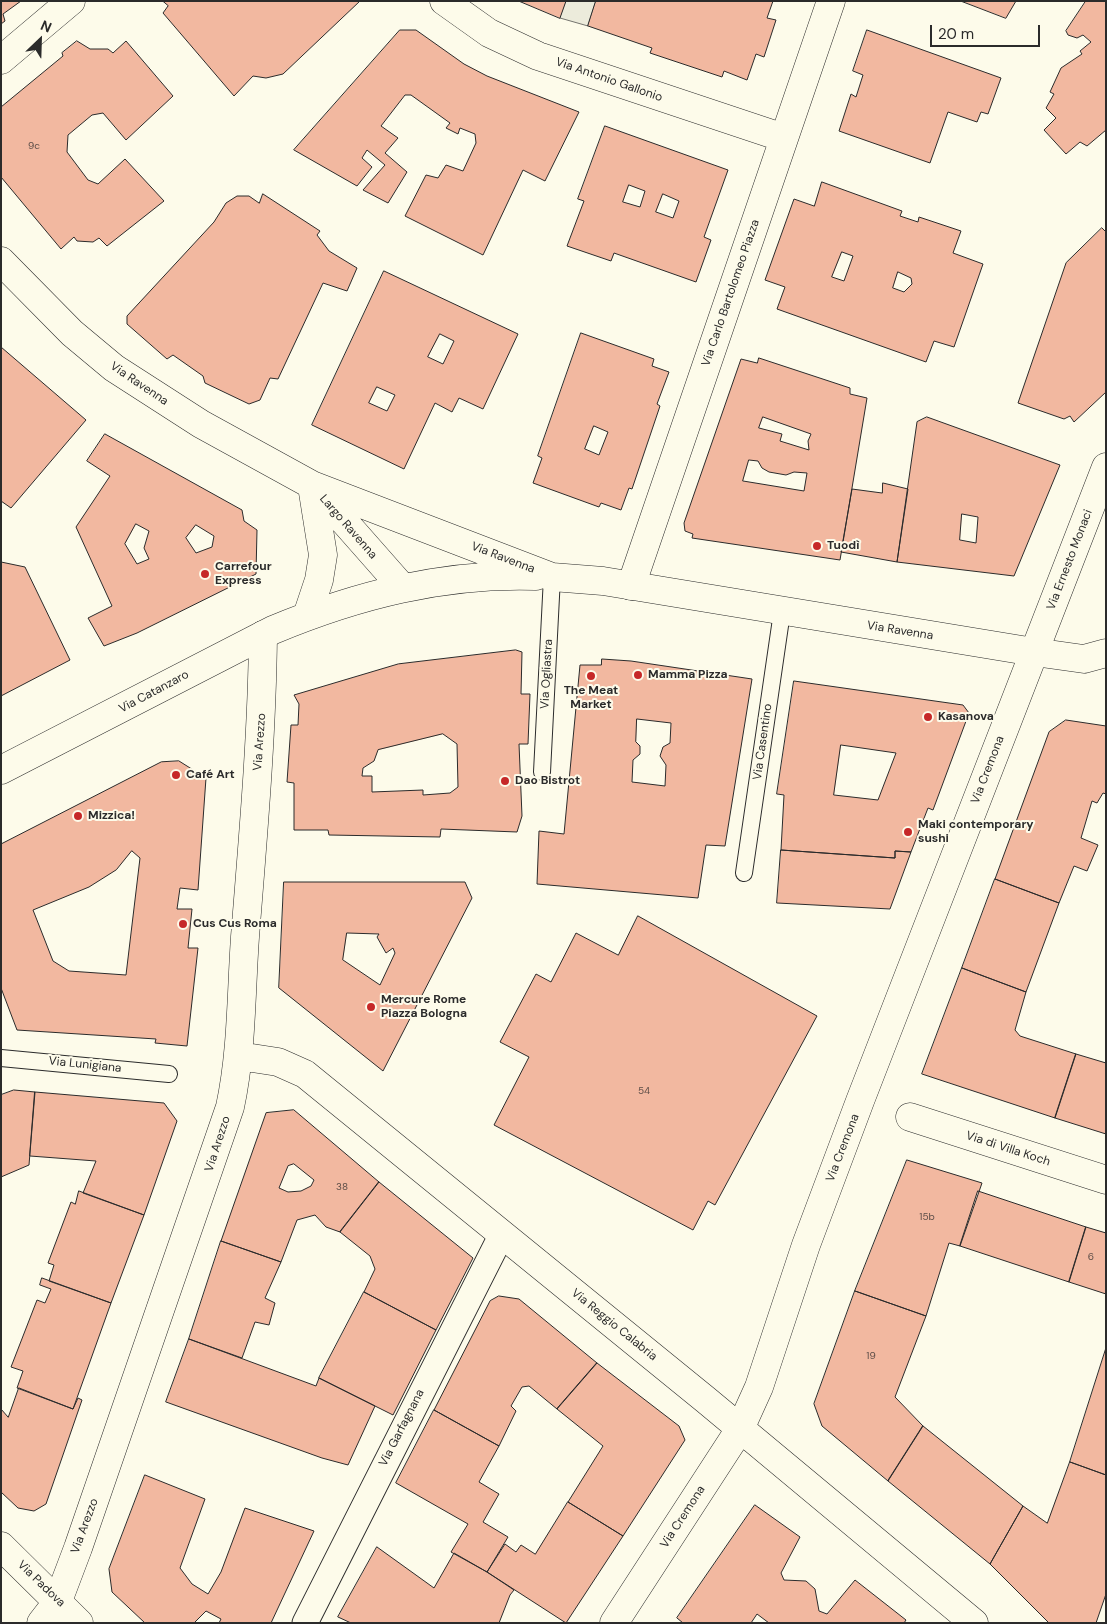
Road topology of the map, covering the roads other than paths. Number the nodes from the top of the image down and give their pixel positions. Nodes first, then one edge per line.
1 (71, 1) edge
2 (444, 1) edge
3 (831, 1) edge
4 (1, 60) edge
5 (784, 138) junction
6 (1, 261) edge
7 (1106, 467) edge
8 (312, 485) junction
9 (552, 577) junction
10 (631, 586) junction
11 (402, 587) junction
12 (782, 612) junction
13 (307, 616) junction
14 (263, 635) junction
15 (1034, 652) junction
16 (1098, 661) edge
17 (1, 770) edge
18 (542, 772) dead end
19 (744, 873) dead end
20 (2, 1056) edge
21 (239, 1056) junction
22 (170, 1074) dead end
23 (910, 1118) dead end
24 (1106, 1180) edge
25 (502, 1234) junction
26 (740, 1429) junction
27 (1, 1546) edge
28 (58, 1600) junction
29 (41, 1623) edge
30 (79, 1623) edge
31 (305, 1623) edge
32 (614, 1623) edge
33 (974, 1623) edge

1 - 4 street
2 - 5 street, Via Antonio Gallonio
3 - 5 street, Via Carlo Bartolomeo Piazza
5 - 10 street, Via Carlo Bartolomeo Piazza
6 - 8 street, Via Ravenna
7 - 15 street, Via Ernesto Monaci
8 - 9 street, Via Ravenna
8 - 11 street, Largo Ravenna
8 - 13 street, Largo Ravenna
9 - 10 street, Via Ravenna
9 - 11 street
9 - 18 lane, Via Ogliastra
10 - 12 street, Via Ravenna
11 - 13 street
12 - 15 street, Via Ravenna
12 - 19 lane, Via Casentino
13 - 14 street, Via Catanzaro
14 - 17 street, Via Catanzaro
14 - 21 street, Via Arezzo
15 - 16 street, Via Ravenna
15 - 26 street, Via Cremona
20 - 22 lane, Via Lunigiana
21 - 25 street, Via Reggio Calabria
21 - 28 street, Via Arezzo
23 - 24 street, Via di Villa Koch
25 - 26 street, Via Reggio Calabria
25 - 31 street, Via Garfagnana
26 - 32 street, Via Cremona
26 - 33 street, Via Reggio Calabria
27 - 28 street, Via Padova
28 - 29 street, Via Arezzo
28 - 30 street, Via Padova

